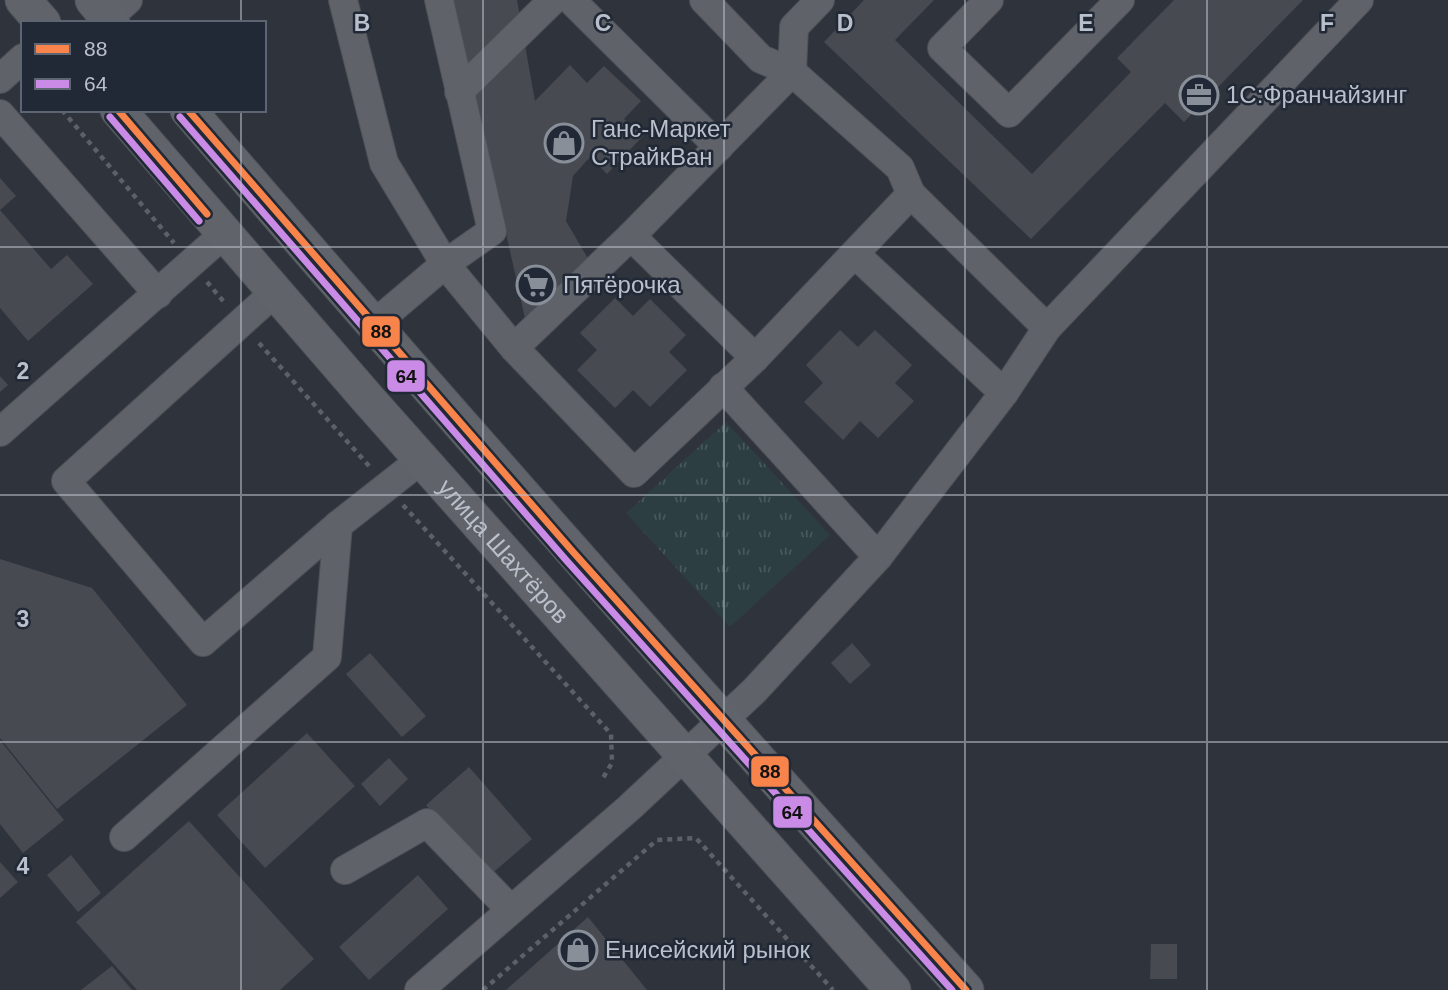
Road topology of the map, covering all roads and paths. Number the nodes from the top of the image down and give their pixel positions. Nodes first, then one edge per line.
1 (23, 0) edge
2 (343, 0) edge
3 (439, 0) edge
4 (553, 0) edge
5 (571, 0) edge
6 (704, 0) edge
7 (820, 0) edge
8 (989, 0) edge
9 (1120, 0) edge
10 (1359, 0) edge
11 (41, 21) edge
12 (21, 60) edge
13 (792, 72) junction
14 (0, 79) edge
15 (459, 92) junction
16 (64, 112) edge
17 (120, 112) edge
18 (190, 112) edge
19 (0, 114) edge
20 (719, 147) junction
21 (911, 194) junction
22 (224, 234) junction
23 (631, 236) junction
24 (856, 255) junction
25 (192, 264) junction
26 (445, 264) junction
27 (275, 292) junction
28 (158, 294) junction
29 (241, 323) junction
30 (373, 325) junction
31 (1047, 328) junction
32 (514, 348) junction
33 (755, 358) junction
34 (723, 387) junction
35 (1004, 393) junction
36 (0, 432) edge
37 (422, 459) junction
38 (386, 487) junction
39 (338, 525) junction
40 (878, 557) junction
41 (721, 720) junction
42 (684, 755) junction
43 (603, 778) dead end
44 (124, 837) dead end
45 (345, 870) dead end
46 (511, 910) junction
47 (419, 990) edge
48 (483, 990) edge
49 (833, 990) edge
50 (893, 990) edge
51 (966, 990) edge

1 - 11 main road
2 - 26 street
3 - 15 street
4 - 15 street
5 - 20 street
6 - 13 street
7 - 13 street
8 - 9 street
10 - 31 street
12 - 14 street
13 - 20 street
13 - 21 street
15 - 26 street
16 - 25 path
17 - 22 main road, улица Шахтёров
18 - 30 main road, улица Шахтёров
19 - 28 street
20 - 23 street
21 - 24 street
21 - 31 street
22 - 25 street
22 - 27 main road, улица Шахтёров
23 - 32 street
23 - 33 street
24 - 33 street
24 - 35 street
25 - 28 street
25 - 29 path
26 - 30 street
26 - 32 street
27 - 29 street
27 - 37 main road, улица Шахтёров
28 - 36 street
29 - 38 path
29 - 39 street
30 - 41 main road, улица Шахтёров
31 - 35 street
32 - 34 street
33 - 34 street
34 - 40 street
35 - 40 street
37 - 38 street
37 - 42 main road, улица Шахтёров
38 - 39 street
38 - 43 path
39 - 44 street
40 - 41 street
41 - 42 street
41 - 51 main road, улица Шахтёров
42 - 46 street
42 - 50 main road, улица Шахтёров
45 - 46 street
46 - 47 street
48 - 49 path

